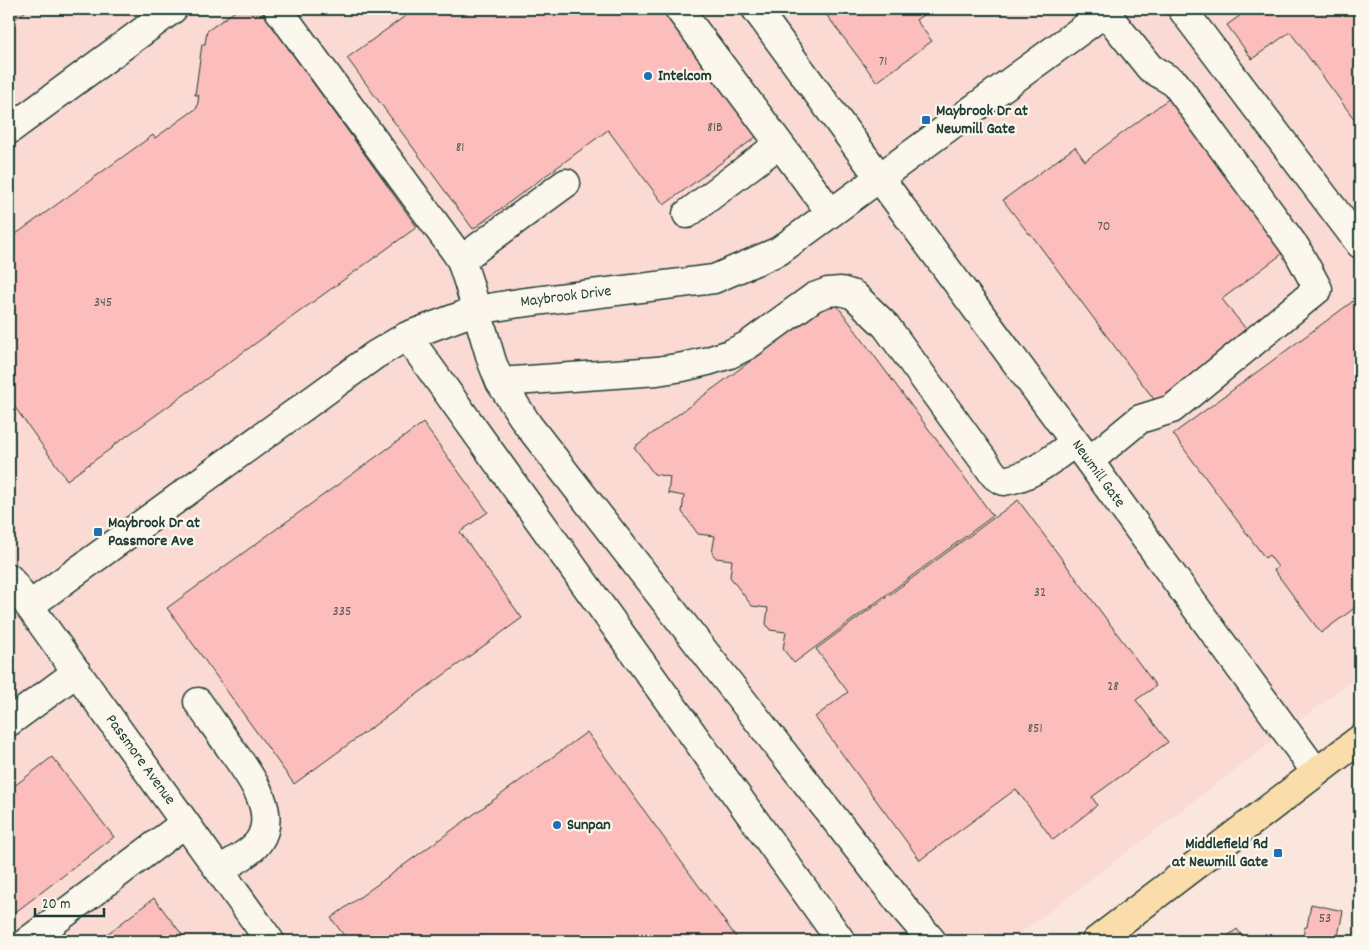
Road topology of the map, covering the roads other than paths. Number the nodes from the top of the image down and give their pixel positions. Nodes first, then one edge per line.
1 (173, 9) edge
2 (278, 9) edge
3 (679, 9) edge
4 (756, 9) edge
5 (1182, 9) edge
6 (1108, 10) edge
7 (9, 130) edge
8 (779, 144) junction
9 (879, 177) junction
10 (566, 183) dead end
11 (831, 213) junction
12 (687, 214) dead end
13 (1360, 244) edge
14 (461, 260) junction
15 (477, 310) junction
16 (407, 336) junction
17 (500, 382) junction
18 (1082, 451) junction
19 (9, 578) edge
20 (29, 606) junction
21 (76, 672) junction
22 (198, 702) dead end
23 (9, 722) edge
24 (1360, 739) edge
25 (1316, 772) junction
26 (185, 823) junction
27 (220, 870) junction
28 (28, 941) edge
29 (270, 941) edge
30 (841, 941) edge
31 (932, 941) edge
32 (1096, 941) edge

1 - 7 street
2 - 14 street
3 - 8 street
4 - 9 street, Newmill Gate
5 - 13 street
6 - 9 street, Maybrook Drive
6 - 18 street
8 - 11 street
8 - 12 street
9 - 11 street, Maybrook Drive
9 - 18 street, Newmill Gate
10 - 14 street
11 - 15 street, Maybrook Drive
14 - 15 street
15 - 16 street, Maybrook Drive
15 - 17 street
16 - 20 street, Maybrook Drive
16 - 30 street
17 - 18 street
17 - 31 street
18 - 25 street, Newmill Gate
19 - 20 street, Passmore Avenue
20 - 21 street, Passmore Avenue
21 - 23 street
21 - 26 street, Passmore Avenue
22 - 27 street
24 - 25 main road
25 - 32 main road
26 - 27 street, Passmore Avenue
26 - 28 street
27 - 29 street, Passmore Avenue

